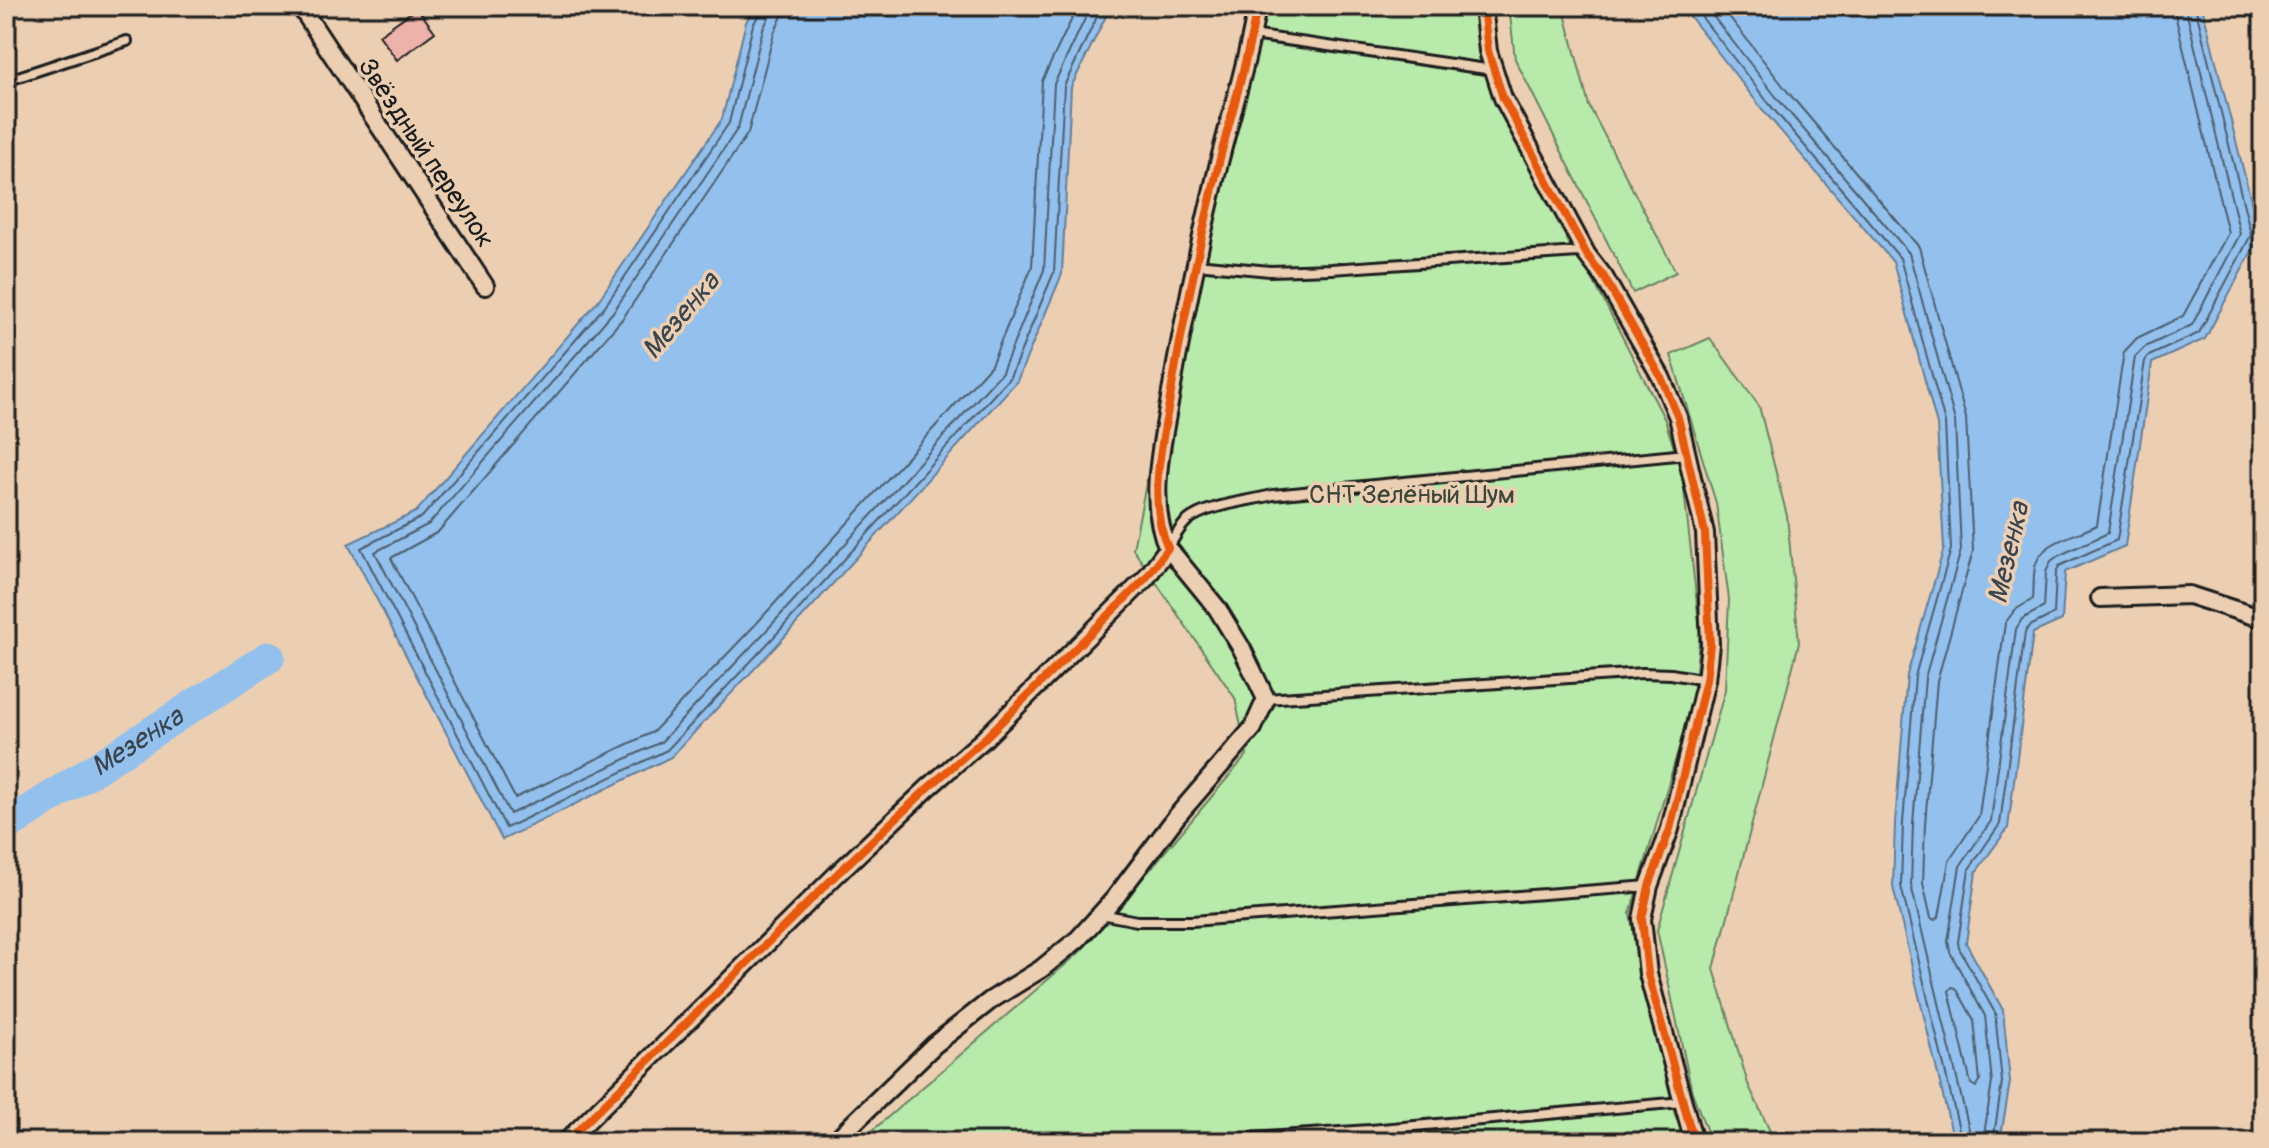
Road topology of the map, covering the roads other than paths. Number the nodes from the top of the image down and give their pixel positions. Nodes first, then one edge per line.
1 (300, 6) edge
2 (1257, 6) edge
3 (1483, 6) edge
4 (1252, 35) junction
5 (127, 41) dead end
6 (1494, 70) junction
7 (6, 81) edge
8 (1587, 255) junction
9 (1196, 263) junction
10 (485, 286) dead end
11 (1686, 454) junction
12 (1168, 548) junction
13 (2100, 598) dead end
14 (2263, 619) edge
15 (1706, 680) junction
16 (1266, 699) junction
17 (1649, 886) junction
18 (1100, 914) junction
19 (1682, 1102) junction
20 (566, 1142) edge
21 (834, 1142) edge
22 (1191, 1142) edge
23 (1694, 1142) edge

1 - 10 street, Звёздный переулок
2 - 4 street
3 - 6 street
4 - 6 lane
4 - 9 street
5 - 7 lane
6 - 8 street
8 - 9 lane
8 - 11 street
9 - 12 street
11 - 12 lane
11 - 15 street
12 - 16 street
12 - 20 street
13 - 14 street
15 - 16 lane
15 - 17 street
16 - 18 street
17 - 18 lane
17 - 19 street
18 - 21 street
19 - 22 lane
19 - 23 street

